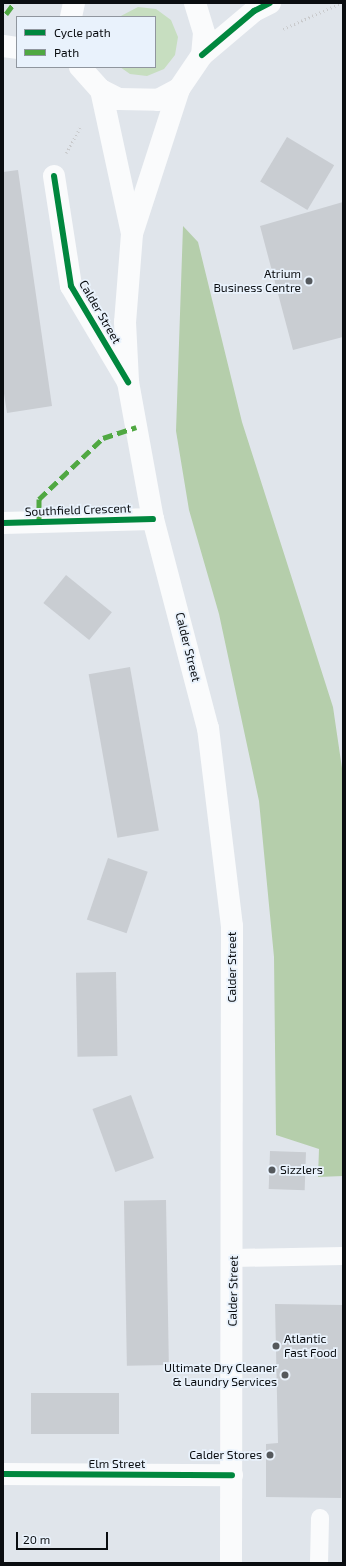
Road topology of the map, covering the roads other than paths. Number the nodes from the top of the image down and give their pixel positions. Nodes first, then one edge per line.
1 (74, 3) edge
2 (195, 3) edge
3 (270, 3) edge
4 (71, 16) edge
5 (3, 46) edge
6 (16, 48) edge
7 (202, 55) junction
8 (81, 68) edge
9 (101, 90) junction
10 (179, 90) junction
11 (54, 176) road end
12 (132, 234) junction
13 (128, 382) junction
14 (153, 519) junction
15 (3, 523) edge
16 (340, 1256) edge
17 (233, 1258) junction
18 (3, 1474) edge
19 (232, 1475) junction
20 (320, 1518) dead end
21 (231, 1563) edge
22 (319, 1563) edge

1 - 4 main road
2 - 7 main road, Calder Street
3 - 7 main road
5 - 6 main road
7 - 10 main road, Calder Street
8 - 9 main road
9 - 10 main road
9 - 12 main road, Calder Street
10 - 12 main road, Calder Street
11 - 13 main road, Calder Street
12 - 13 main road, Calder Street
13 - 14 main road, Calder Street
14 - 15 main road, Southfield Crescent
14 - 17 main road, Calder Street
16 - 17 lane
17 - 19 main road, Calder Street
18 - 19 main road, Elm Street
19 - 21 main road, Calder Street
20 - 22 lane

